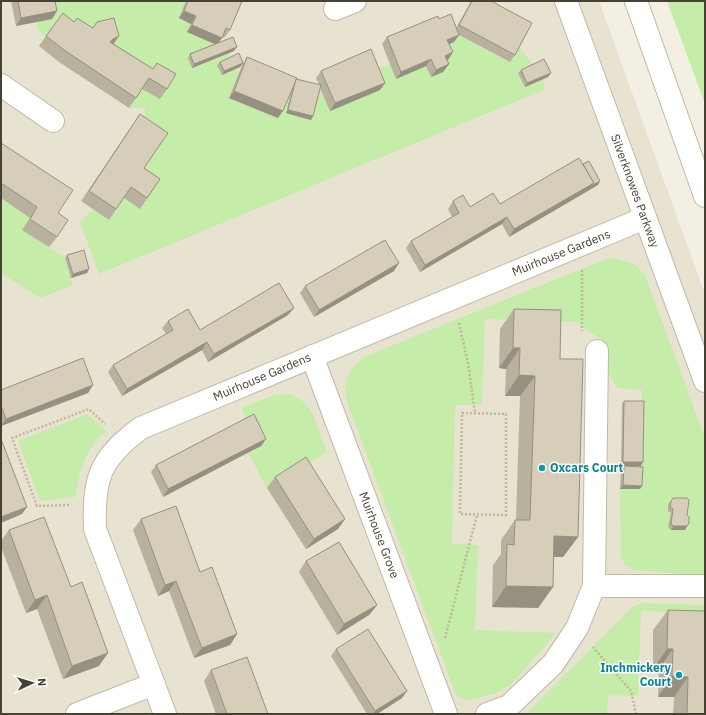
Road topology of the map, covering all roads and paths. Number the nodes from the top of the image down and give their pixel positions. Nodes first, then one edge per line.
1 (355, 1) edge
2 (566, 1) edge
3 (636, 1) edge
4 (335, 9) dead end
5 (1, 85) edge
6 (53, 121) dead end
7 (705, 196) edge
8 (645, 218) junction
9 (582, 244) junction
10 (453, 297) junction
11 (597, 350) joint
12 (312, 356) junction
13 (705, 381) edge
14 (475, 413) junction
15 (123, 441) junction
16 (94, 504) junction
17 (477, 514) junction
18 (594, 586) junction
19 (705, 586) edge
20 (577, 628) junction
21 (430, 669) junction
22 (154, 684) junction
23 (77, 714) edge
24 (165, 714) edge
25 (446, 714) edge
26 (487, 714) edge
27 (636, 714) edge

1 - 4 street
2 - 8 street, Silverknowes Parkway
3 - 7 street
5 - 6 street
8 - 9 street, Muirhouse Gardens
8 - 13 street, Silverknowes Parkway
9 - 10 street, Muirhouse Gardens
9 - 11 path
10 - 12 street, Muirhouse Gardens
10 - 14 path
11 - 18 street
12 - 15 street, Muirhouse Gardens
12 - 21 street, Muirhouse Grove
14 - 17 path
14 - 17 path
15 - 16 street, Muirhouse Gardens
15 - 16 path
16 - 22 street, Muirhouse Gardens
17 - 21 path
18 - 19 street
18 - 20 street
20 - 26 street
20 - 27 path
21 - 25 street, Muirhouse Grove
22 - 23 street
22 - 24 street, Muirhouse Gardens

